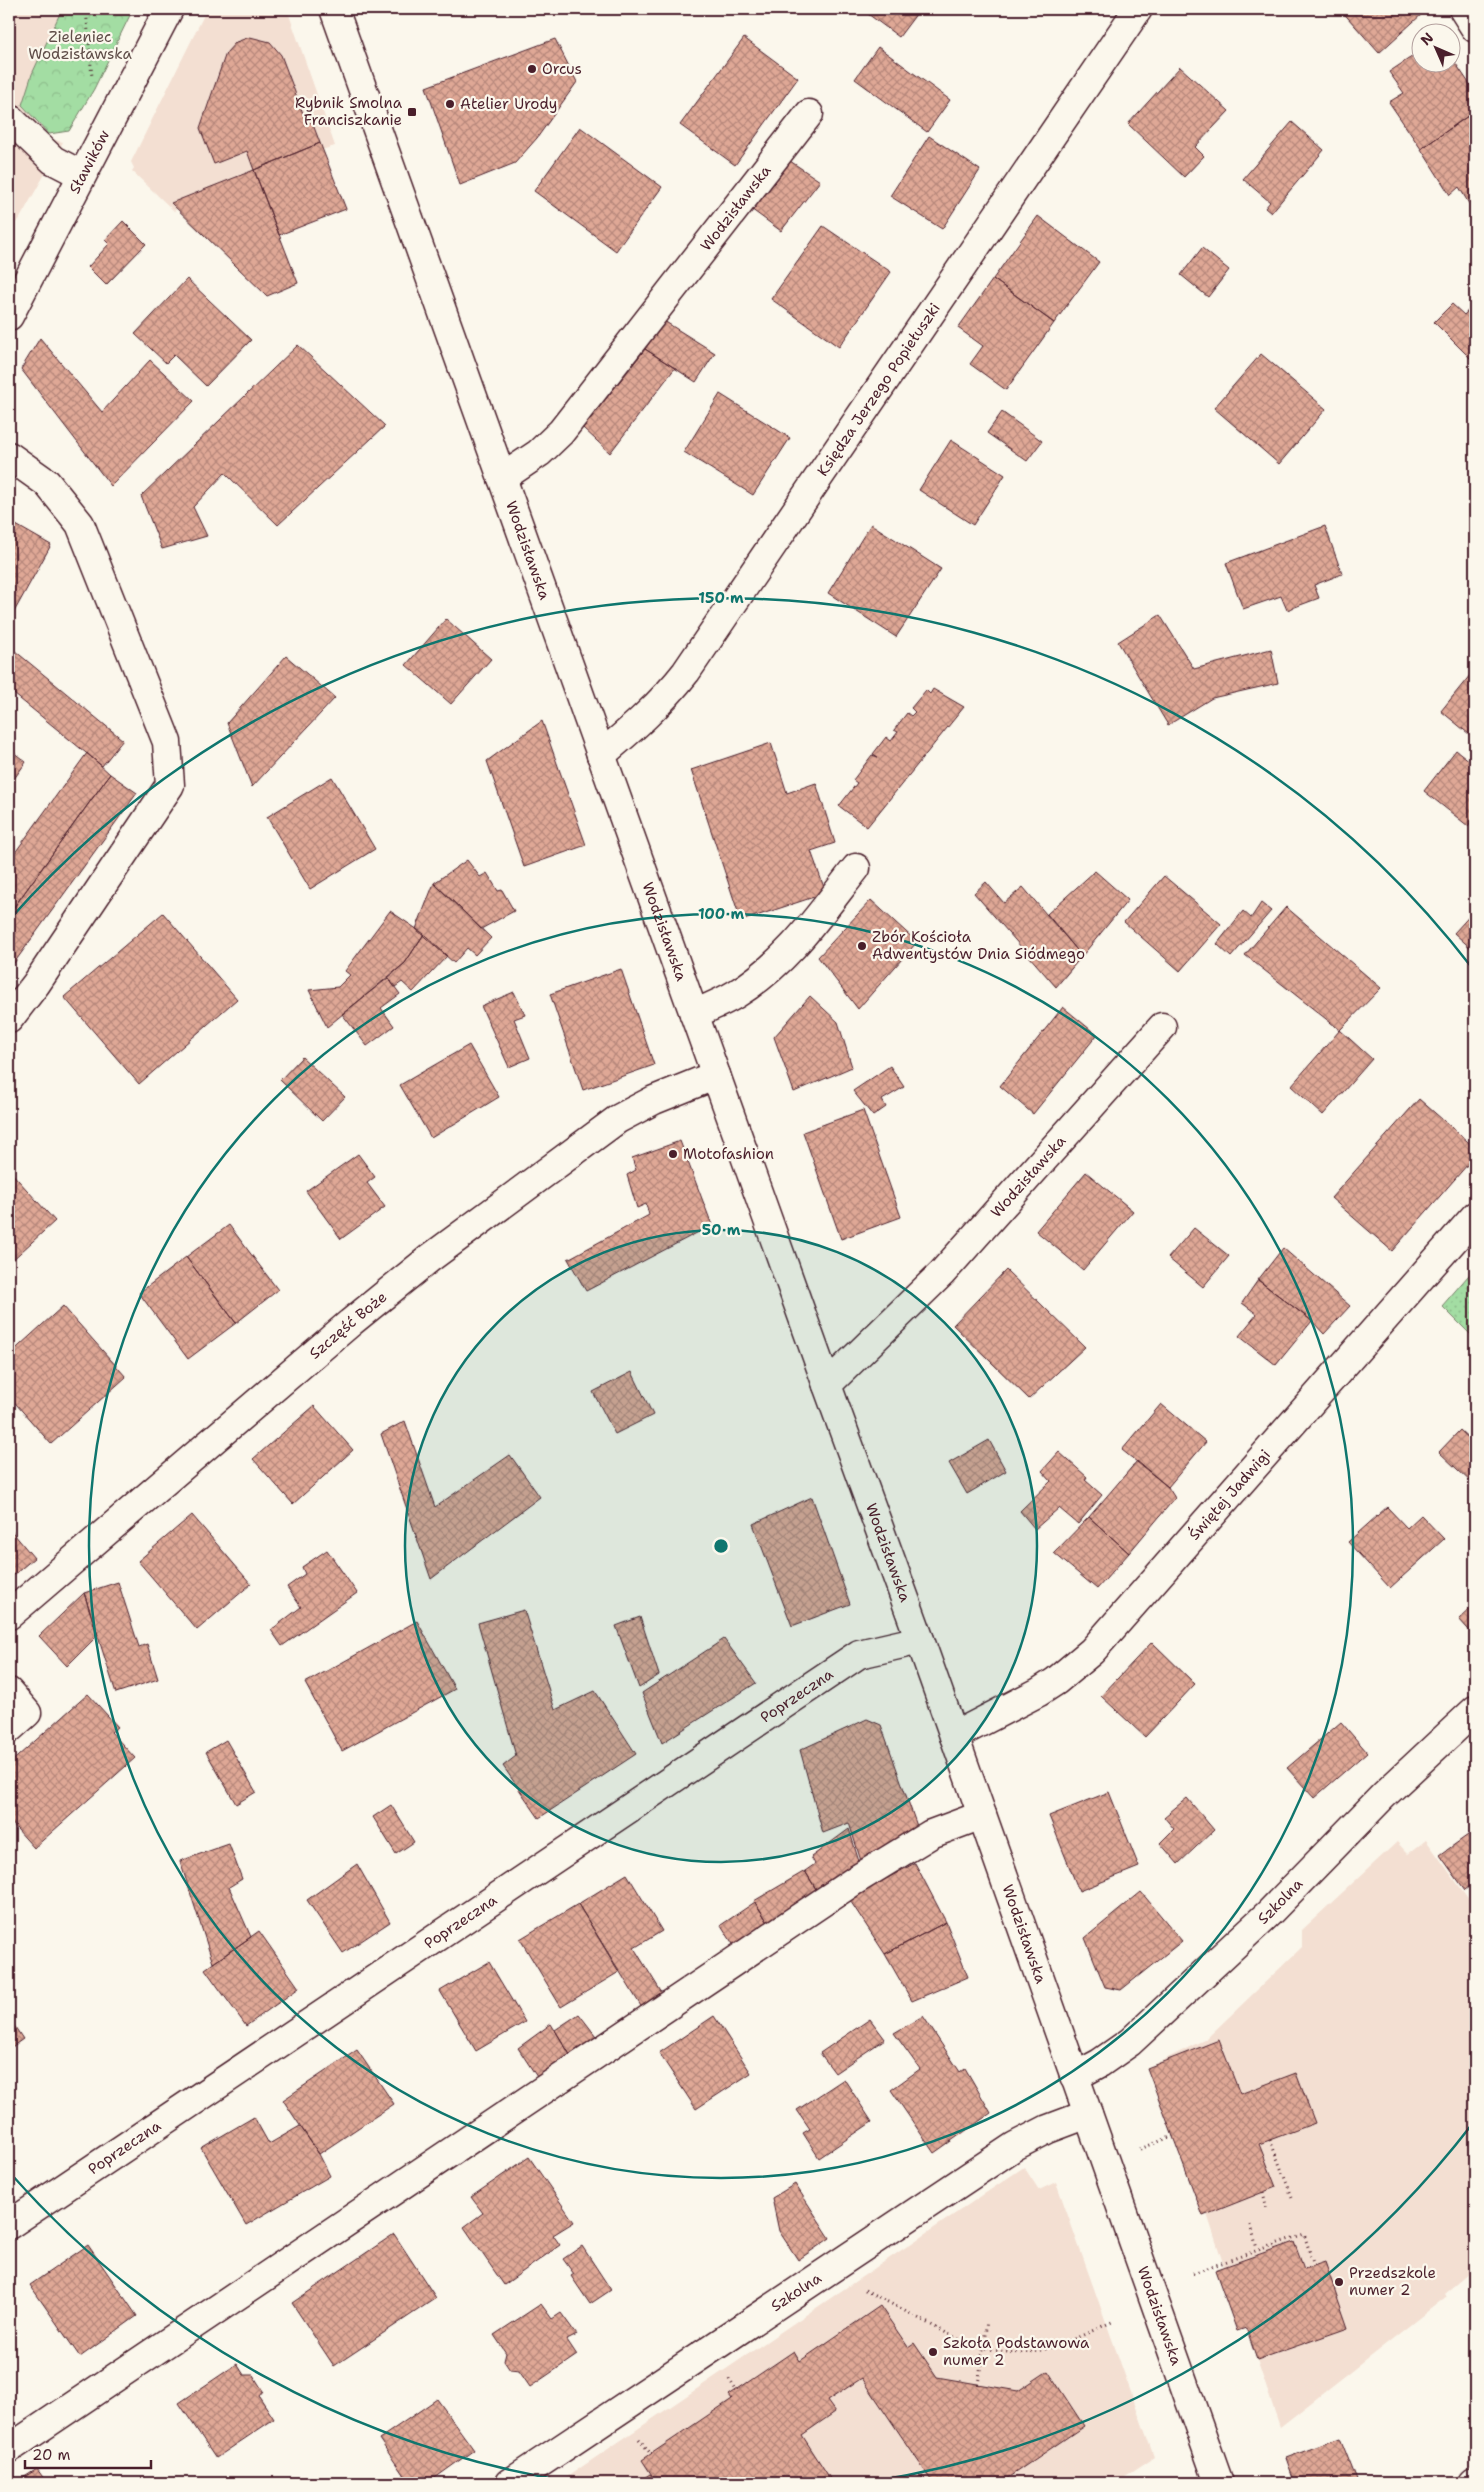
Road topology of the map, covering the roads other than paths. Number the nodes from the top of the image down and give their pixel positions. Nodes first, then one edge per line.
1 (169, 9) edge
2 (334, 9) edge
3 (1138, 9) edge
4 (1463, 9) edge
5 (1475, 28) edge
6 (809, 114) dead end
7 (9, 118) edge
8 (82, 175) junction
9 (9, 316) edge
10 (9, 456) edge
11 (502, 478) junction
12 (601, 754) junction
13 (856, 868) dead end
14 (694, 1014) junction
15 (9, 1019) edge
16 (1162, 1027) dead end
17 (716, 1075) junction
18 (1475, 1216) edge
19 (827, 1385) junction
20 (9, 1615) edge
21 (920, 1640) junction
22 (9, 1692) edge
23 (1475, 1710) edge
24 (9, 1729) edge
25 (954, 1736) junction
26 (982, 1815) junction
27 (1074, 2077) junction
28 (1088, 2114) junction
29 (9, 2225) edge
30 (9, 2449) edge
31 (510, 2483) edge
32 (1219, 2483) edge

1 - 8 street, Sławików
2 - 11 street, Wodzisławska
3 - 12 street, Księdza Jerzego Popiełuszki
4 - 5 street
6 - 11 street, Wodzisławska
7 - 8 street
8 - 9 street, Sławików
10 - 15 street
11 - 12 street, Wodzisławska
12 - 14 street, Wodzisławska
13 - 14 street
14 - 17 street, Wodzisławska
16 - 19 street, Wodzisławska
17 - 19 street, Wodzisławska
17 - 20 street, Szczęść Boże
18 - 25 street, Świętej Jadwigi
19 - 21 street, Wodzisławska
21 - 25 street, Wodzisławska
21 - 29 street, Poprzeczna
22 - 24 street
23 - 27 street, Szkolna
25 - 26 street, Wodzisławska
26 - 27 street, Wodzisławska
26 - 30 street
27 - 28 street, Wodzisławska
28 - 31 street, Szkolna
28 - 32 street, Wodzisławska

